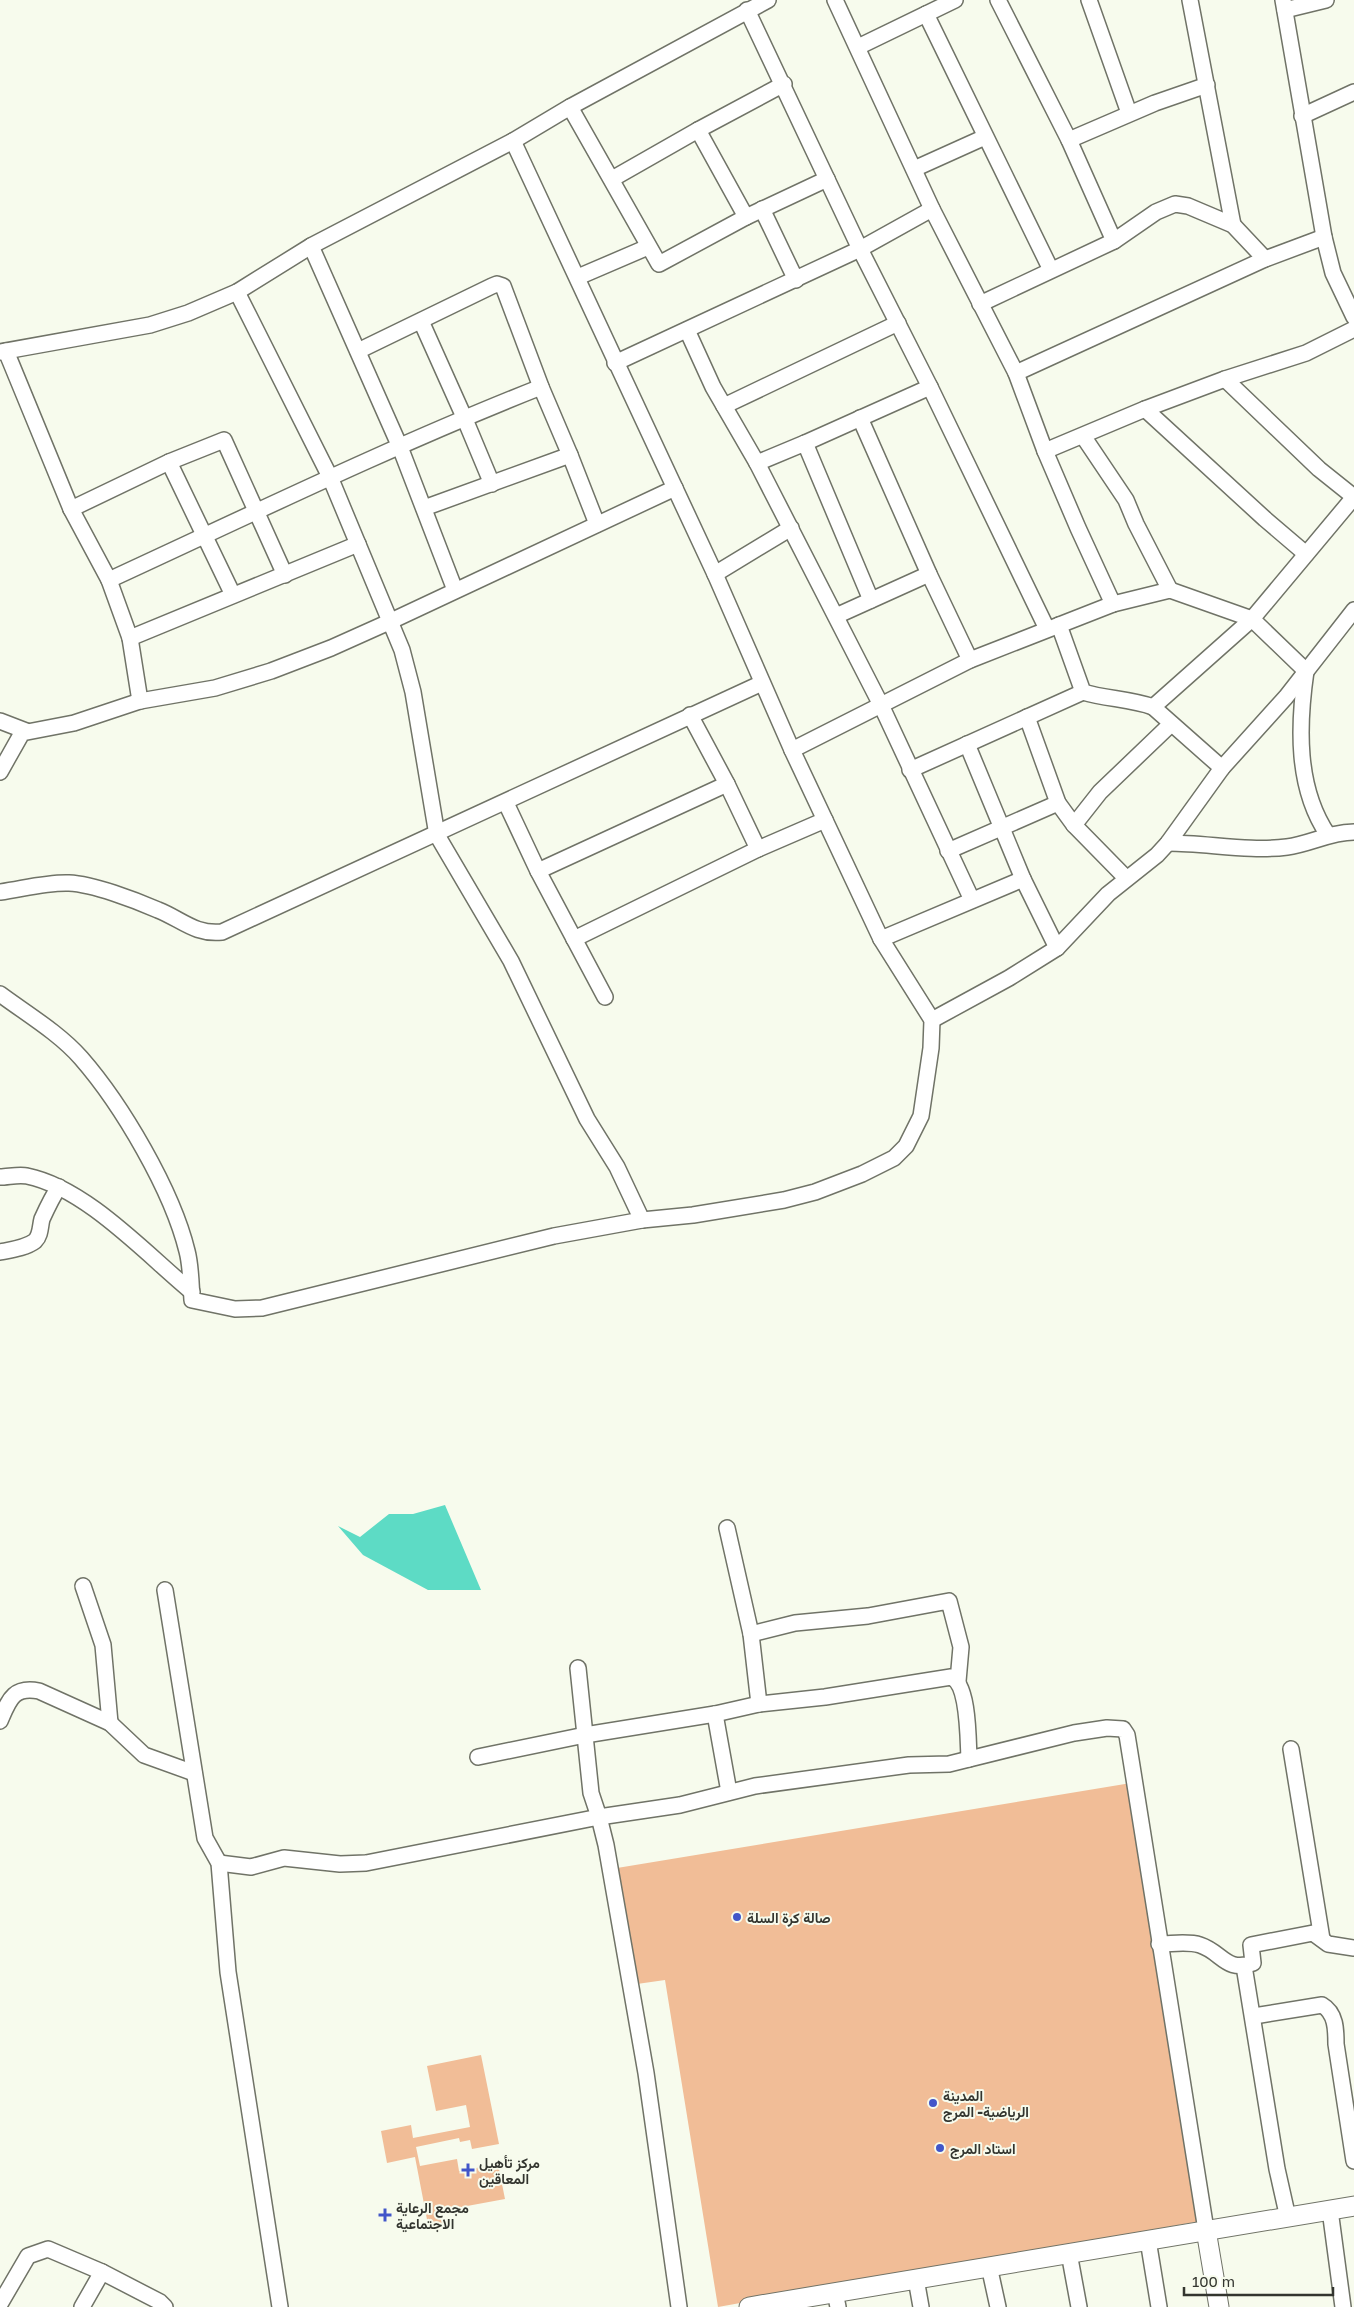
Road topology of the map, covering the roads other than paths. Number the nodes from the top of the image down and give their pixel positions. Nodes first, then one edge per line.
1 (768, 0) edge
2 (835, 0) edge
3 (955, 0) edge
4 (998, 0) edge
5 (1089, 0) edge
6 (1190, 0) edge
7 (1326, 0) edge
8 (1284, 5) edge
9 (747, 10) junction
10 (926, 14) junction
11 (858, 47) junction
12 (784, 84) junction
13 (1207, 85) junction
14 (1354, 92) edge
15 (570, 107) junction
16 (1130, 113) junction
17 (1302, 116) junction
18 (698, 130) junction
19 (985, 137) junction
20 (1069, 140) junction
21 (513, 141) junction
22 (914, 169) junction
23 (612, 179) junction
24 (828, 179) junction
25 (762, 209) junction
26 (932, 209) junction
27 (746, 217) junction
28 (1233, 225) junction
29 (1324, 237) junction
30 (1114, 241) junction
31 (310, 246) junction
32 (648, 246) junction
33 (860, 249) junction
34 (1265, 259) junction
35 (1051, 270) junction
36 (578, 277) junction
37 (796, 280) junction
38 (237, 292) junction
39 (980, 304) junction
40 (1354, 317) edge
41 (421, 322) junction
42 (898, 323) junction
43 (1354, 329) edge
44 (687, 330) junction
45 (358, 351) junction
46 (3, 352) edge
47 (616, 363) junction
48 (1016, 373) junction
49 (1225, 379) junction
50 (541, 387) junction
51 (930, 387) junction
52 (724, 406) junction
53 (1145, 409) junction
54 (464, 417) junction
55 (860, 418) junction
56 (1083, 436) junction
57 (805, 443) junction
58 (400, 447) junction
59 (1045, 451) junction
60 (570, 455) junction
61 (168, 462) junction
62 (757, 462) junction
63 (330, 477) junction
64 (492, 484) junction
65 (675, 488) junction
66 (1354, 497) edge
67 (424, 508) junction
68 (71, 509) junction
69 (256, 510) junction
70 (597, 524) junction
71 (791, 528) junction
72 (204, 536) junction
73 (358, 544) junction
74 (1306, 554) junction
75 (716, 574) junction
76 (929, 574) junction
77 (285, 575) junction
78 (109, 580) junction
79 (455, 590) junction
80 (1170, 590) junction
81 (233, 594) junction
82 (871, 600) junction
83 (1113, 604) junction
84 (1354, 610) edge
85 (836, 616) junction
86 (1252, 619) junction
87 (389, 622) junction
88 (1053, 627) junction
89 (130, 638) junction
90 (970, 660) junction
91 (1306, 671) junction
92 (762, 683) junction
93 (1083, 692) junction
94 (140, 701) junction
95 (881, 705) junction
96 (1154, 707) junction
97 (690, 714) junction
98 (1027, 717) junction
99 (0, 721) edge
100 (1171, 724) junction
101 (26, 731) junction
102 (967, 744) junction
103 (792, 750) junction
104 (1222, 768) junction
105 (910, 770) junction
106 (0, 772) edge
107 (727, 784) junction
108 (506, 803) junction
109 (1058, 803) junction
110 (825, 820) junction
111 (1074, 825) junction
112 (1001, 829) junction
113 (1354, 832) edge
114 (437, 834) junction
115 (1328, 835) junction
116 (1168, 843) junction
117 (758, 849) junction
118 (948, 851) junction
119 (538, 871) junction
120 (1126, 878) junction
121 (1023, 879) junction
122 (0, 892) edge
123 (972, 900) junction
124 (574, 939) junction
125 (881, 939) junction
126 (1058, 948) junction
127 (0, 994) edge
128 (605, 996) dead end
129 (932, 1020) junction
130 (0, 1177) edge
131 (59, 1187) junction
132 (642, 1220) junction
133 (0, 1252) edge
134 (192, 1292) junction
135 (727, 1528) dead end
136 (83, 1586) dead end
137 (164, 1590) dead end
138 (752, 1634) junction
139 (578, 1668) dead end
140 (958, 1681) junction
141 (759, 1704) junction
142 (715, 1714) junction
143 (0, 1721) edge
144 (110, 1724) junction
145 (585, 1735) junction
146 (1291, 1749) dead end
147 (478, 1757) dead end
148 (969, 1759) junction
149 (194, 1773) junction
150 (729, 1792) junction
151 (599, 1817) junction
152 (219, 1864) junction
153 (1322, 1939) junction
154 (1159, 1944) junction
155 (1354, 1948) edge
156 (1244, 1966) junction
157 (1254, 2016) junction
158 (1354, 2161) edge
159 (1354, 2206) edge
160 (1330, 2210) junction
161 (1288, 2218) junction
162 (1206, 2230) junction
163 (1148, 2240) junction
164 (1069, 2253) junction
165 (989, 2266) junction
166 (102, 2272) junction
167 (916, 2279) junction
168 (837, 2300) edge
169 (0, 2304) edge
170 (82, 2307) edge
171 (165, 2307) edge
172 (280, 2307) edge
173 (679, 2307) edge
174 (749, 2307) edge
175 (921, 2307) edge
176 (998, 2307) edge
177 (1079, 2307) edge
178 (1159, 2307) edge
179 (1219, 2307) edge
180 (1343, 2307) edge

1 - 9 street
2 - 11 street
3 - 10 street
4 - 20 street
5 - 16 street
6 - 13 street
7 - 8 street
8 - 17 street
9 - 12 street
9 - 15 street
10 - 11 street
10 - 19 street
11 - 22 street
12 - 18 street
12 - 24 street
13 - 16 street
13 - 28 street
14 - 17 street
15 - 21 street
15 - 23 street
16 - 20 street
17 - 29 street
18 - 23 street
18 - 27 street
19 - 22 street
19 - 35 street
20 - 30 street
21 - 31 street
21 - 36 street
22 - 26 street
23 - 32 street
24 - 25 street
24 - 33 street
25 - 27 street
25 - 37 street
26 - 33 street
26 - 39 street
27 - 32 street
28 - 30 street
28 - 34 street
29 - 34 street
29 - 40 street
30 - 35 street
31 - 38 street
31 - 45 street
32 - 36 street
33 - 37 street
33 - 42 street
34 - 48 street
35 - 39 street
36 - 47 street
37 - 44 street
38 - 46 street
38 - 63 street
39 - 48 street
41 - 45 street
41 - 50 street
41 - 54 street
42 - 51 street
42 - 52 street
43 - 49 street
44 - 47 street
44 - 52 street
45 - 58 street
46 - 68 street
47 - 65 street
48 - 59 street
49 - 53 street
49 - 66 street
50 - 54 street
50 - 60 street
51 - 55 street
51 - 88 street
52 - 62 street
53 - 56 street
53 - 74 street
54 - 58 street
54 - 64 street
55 - 57 street
55 - 76 street
56 - 59 street
56 - 80 street
57 - 62 street
57 - 82 street
58 - 63 street
58 - 67 street
59 - 83 street
60 - 64 street
60 - 70 street
61 - 68 street
61 - 69 street
61 - 72 street
62 - 71 street
63 - 69 street
63 - 73 street
64 - 67 street
65 - 70 street
65 - 75 street
66 - 74 street
67 - 79 street
68 - 78 street
69 - 72 street
69 - 77 street
70 - 79 street
71 - 75 street
71 - 85 street
72 - 78 street
72 - 81 street
73 - 77 street
73 - 87 street
74 - 86 street
75 - 92 street
76 - 82 street
76 - 90 street
77 - 81 street
78 - 89 street
79 - 87 street
80 - 83 street
80 - 86 street
81 - 89 street
82 - 85 street
83 - 88 street
84 - 91 street
85 - 95 street
86 - 91 street
86 - 96 street
87 - 94 street
87 - 114 street
88 - 90 street
88 - 93 street
89 - 94 street
90 - 95 street
91 - 104 street
91 - 115 street
92 - 97 street
92 - 103 street
93 - 96 street
93 - 98 street
94 - 101 street
95 - 103 street
95 - 105 street
96 - 100 street
97 - 107 street
97 - 108 street
98 - 102 street
98 - 109 street
99 - 101 street
100 - 104 street
100 - 111 street
101 - 106 street
102 - 105 street
102 - 112 street
103 - 110 street
104 - 116 street
105 - 118 street
107 - 117 street
107 - 119 street
108 - 114 street
108 - 119 street
109 - 111 street
109 - 112 street
110 - 117 street
110 - 125 street
111 - 120 street
112 - 118 street
112 - 121 street
113 - 115 street
114 - 122 street
114 - 132 street
115 - 116 street
116 - 120 street
117 - 124 street
118 - 123 street
119 - 124 street
120 - 126 street
121 - 123 street
121 - 126 street
123 - 125 street
124 - 128 street
125 - 129 street
126 - 129 street
127 - 134 street
129 - 132 street
130 - 131 street
131 - 133 street
131 - 134 street
132 - 134 street
135 - 138 street
136 - 144 street
137 - 149 street
138 - 140 street
138 - 141 street
139 - 145 street
140 - 141 street
140 - 148 street
141 - 142 street
142 - 145 street
142 - 150 street
143 - 144 street
144 - 149 street
145 - 147 street
145 - 151 street
146 - 153 street
148 - 150 street
148 - 154 street
149 - 152 street
150 - 151 street
151 - 152 street
151 - 173 street
152 - 172 street
153 - 155 street
153 - 156 street
154 - 156 street
154 - 162 street
156 - 157 street
157 - 158 street
157 - 161 street
159 - 160 main road
160 - 161 main road
160 - 180 street
161 - 162 main road
162 - 163 main road
162 - 179 main road
163 - 164 main road
163 - 178 street
164 - 165 main road
164 - 177 street
165 - 167 main road
165 - 176 street
166 - 169 street
166 - 170 street
166 - 171 street
167 - 168 main road
167 - 175 street
168 - 174 main road

